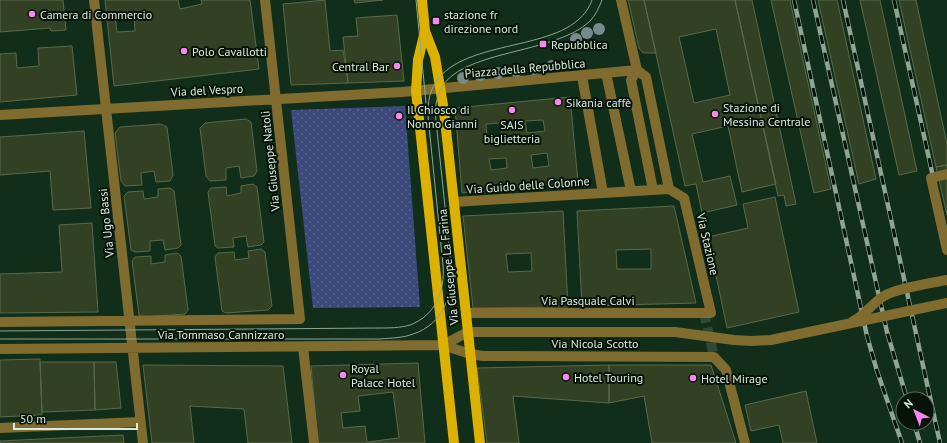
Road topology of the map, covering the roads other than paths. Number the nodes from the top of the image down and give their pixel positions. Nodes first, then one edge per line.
1 (94, 0) edge
2 (265, 0) edge
3 (422, 0) edge
4 (621, 0) edge
5 (425, 32) junction
6 (637, 70) junction
7 (606, 73) junction
8 (582, 76) junction
9 (441, 89) junction
10 (416, 91) junction
11 (276, 99) junction
12 (106, 109) junction
13 (0, 116) edge
14 (947, 174) edge
15 (669, 189) junction
16 (653, 190) junction
17 (631, 191) junction
18 (603, 193) junction
19 (454, 202) junction
20 (947, 250) edge
21 (947, 280) edge
22 (947, 303) edge
23 (466, 313) junction
24 (711, 313) joint
25 (300, 319) joint
26 (129, 321) junction
27 (0, 322) edge
28 (845, 324) junction
29 (468, 332) junction
30 (443, 345) junction
31 (303, 346) junction
32 (132, 348) junction
33 (0, 349) edge
34 (470, 354) junction
35 (140, 422) junction
36 (0, 428) edge
37 (143, 443) edge
38 (314, 443) edge
39 (454, 443) edge
40 (480, 443) edge
41 (745, 443) edge

1 - 12 street, Via Ugo Bassi
2 - 11 street, Via Giuseppe Natoli
3 - 5 main road
4 - 6 street
5 - 9 main road, Via Giuseppe La Farina
5 - 10 main road, Via Giuseppe La Farina
6 - 7 street, Piazza della Repubblica
6 - 15 street
6 - 16 street
7 - 8 street, Piazza della Repubblica
7 - 17 street
8 - 9 street, Piazza della Repubblica
8 - 18 street
9 - 10 street, Piazza della Repubblica
9 - 19 main road, Via Giuseppe La Farina
10 - 11 street, Via del Vespro
10 - 30 main road, Via Giuseppe La Farina
11 - 12 street, Via del Vespro
11 - 25 street, Via Giuseppe Natoli
12 - 13 street, Via del Vespro
12 - 26 street, Via Ugo Bassi
14 - 20 street, bridge
15 - 16 street, Via Guido delle Colonne
15 - 24 street, Via Stazione
16 - 17 street, Via Guido delle Colonne
17 - 18 street, Via Guido delle Colonne
18 - 19 street, Via Guido delle Colonne
19 - 23 main road, Via Giuseppe La Farina
21 - 28 street, bridge
22 - 28 street, bridge
23 - 24 street, Via Pasquale Calvi
23 - 29 main road, Via Giuseppe La Farina
25 - 26 street, Via Tommaso Cannizzaro
26 - 27 street, Via Tommaso Cannizzaro
26 - 32 street, Via Ugo Bassi
28 - 29 street, bridge
29 - 30 street
29 - 34 main road, Via Giuseppe La Farina
30 - 31 street, Via Tommaso Cannizzaro
30 - 34 street, Via Nicola Scotto
30 - 39 main road, Via Giuseppe La Farina
31 - 32 street, Via Tommaso Cannizzaro
31 - 38 street
32 - 33 street, Via Tommaso Cannizzaro
32 - 35 street, Via Ugo Bassi
34 - 40 main road, Via Giuseppe La Farina
34 - 41 street, Via Nicola Scotto
35 - 36 street
35 - 37 street, Via Ugo Bassi

